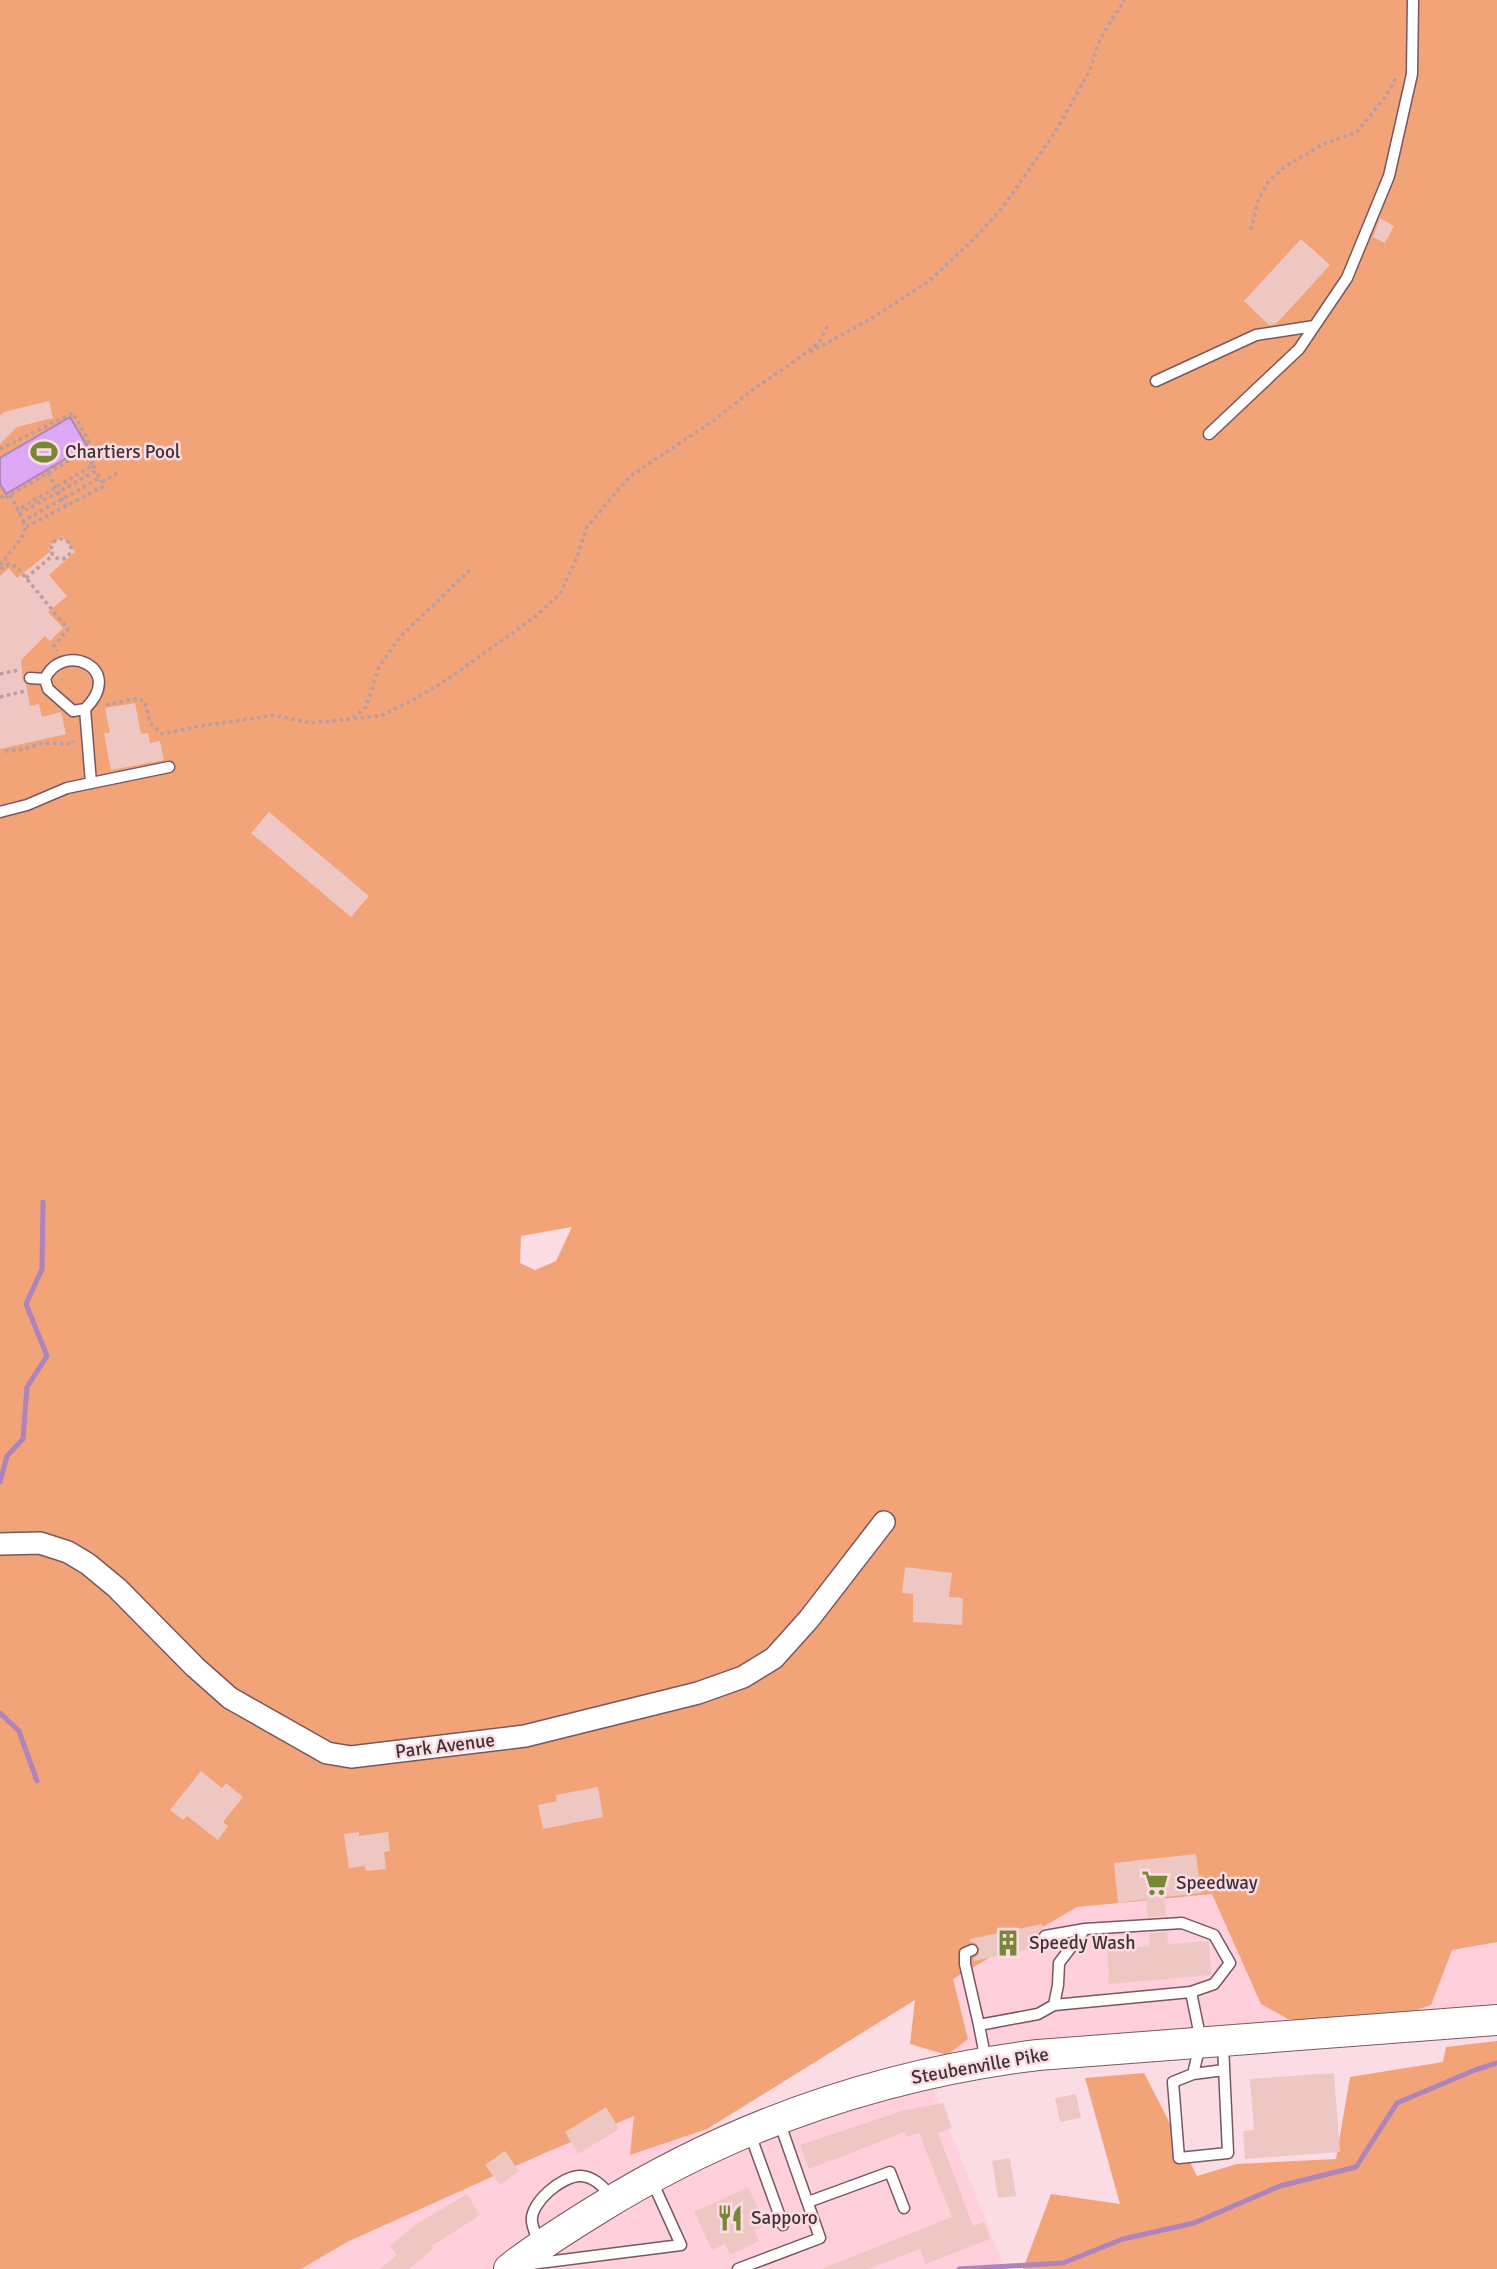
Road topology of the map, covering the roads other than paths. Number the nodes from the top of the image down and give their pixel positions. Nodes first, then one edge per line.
1 (1413, 0) edge
2 (1314, 326) junction
3 (1156, 381) dead end
4 (1209, 434) dead end
5 (30, 678) dead end
6 (45, 679) junction
7 (85, 709) junction
8 (169, 767) dead end
9 (91, 783) junction
10 (0, 813) edge
11 (884, 1522) dead end
12 (0, 1544) edge
13 (1085, 1929) junction
14 (1045, 1936) dead end
15 (972, 1950) dead end
16 (1191, 1992) junction
17 (1054, 2006) junction
18 (1497, 2020) edge
19 (979, 2025) junction
20 (1212, 2040) junction
21 (986, 2061) junction
22 (1224, 2070) junction
23 (1193, 2074) junction
24 (778, 2119) junction
25 (748, 2131) junction
26 (650, 2178) junction
27 (614, 2199) junction
28 (808, 2202) junction
29 (904, 2208) dead end
30 (783, 2225) dead end
31 (540, 2246) junction
32 (511, 2268) edge
33 (738, 2269) edge

1 - 2 lane
2 - 3 lane
2 - 4 lane
5 - 6 lane
6 - 7 lane
6 - 7 lane
7 - 9 lane
8 - 9 lane
9 - 10 lane
11 - 12 street, Park Avenue
13 - 14 lane
13 - 16 lane
13 - 17 lane
15 - 19 lane
16 - 17 lane
16 - 20 lane
17 - 19 lane
18 - 20 main road, Steubenville Pike
19 - 21 lane
20 - 21 main road, Steubenville Pike
20 - 22 lane
20 - 23 lane
21 - 24 main road, Steubenville Pike
22 - 23 lane
22 - 23 lane
24 - 25 main road, Steubenville Pike
24 - 28 lane
25 - 26 main road, Steubenville Pike
25 - 30 lane
26 - 27 main road, Steubenville Pike
26 - 32 lane
27 - 31 main road, Steubenville Pike
27 - 31 lane
28 - 29 lane
28 - 33 lane
31 - 32 main road, Steubenville Pike

